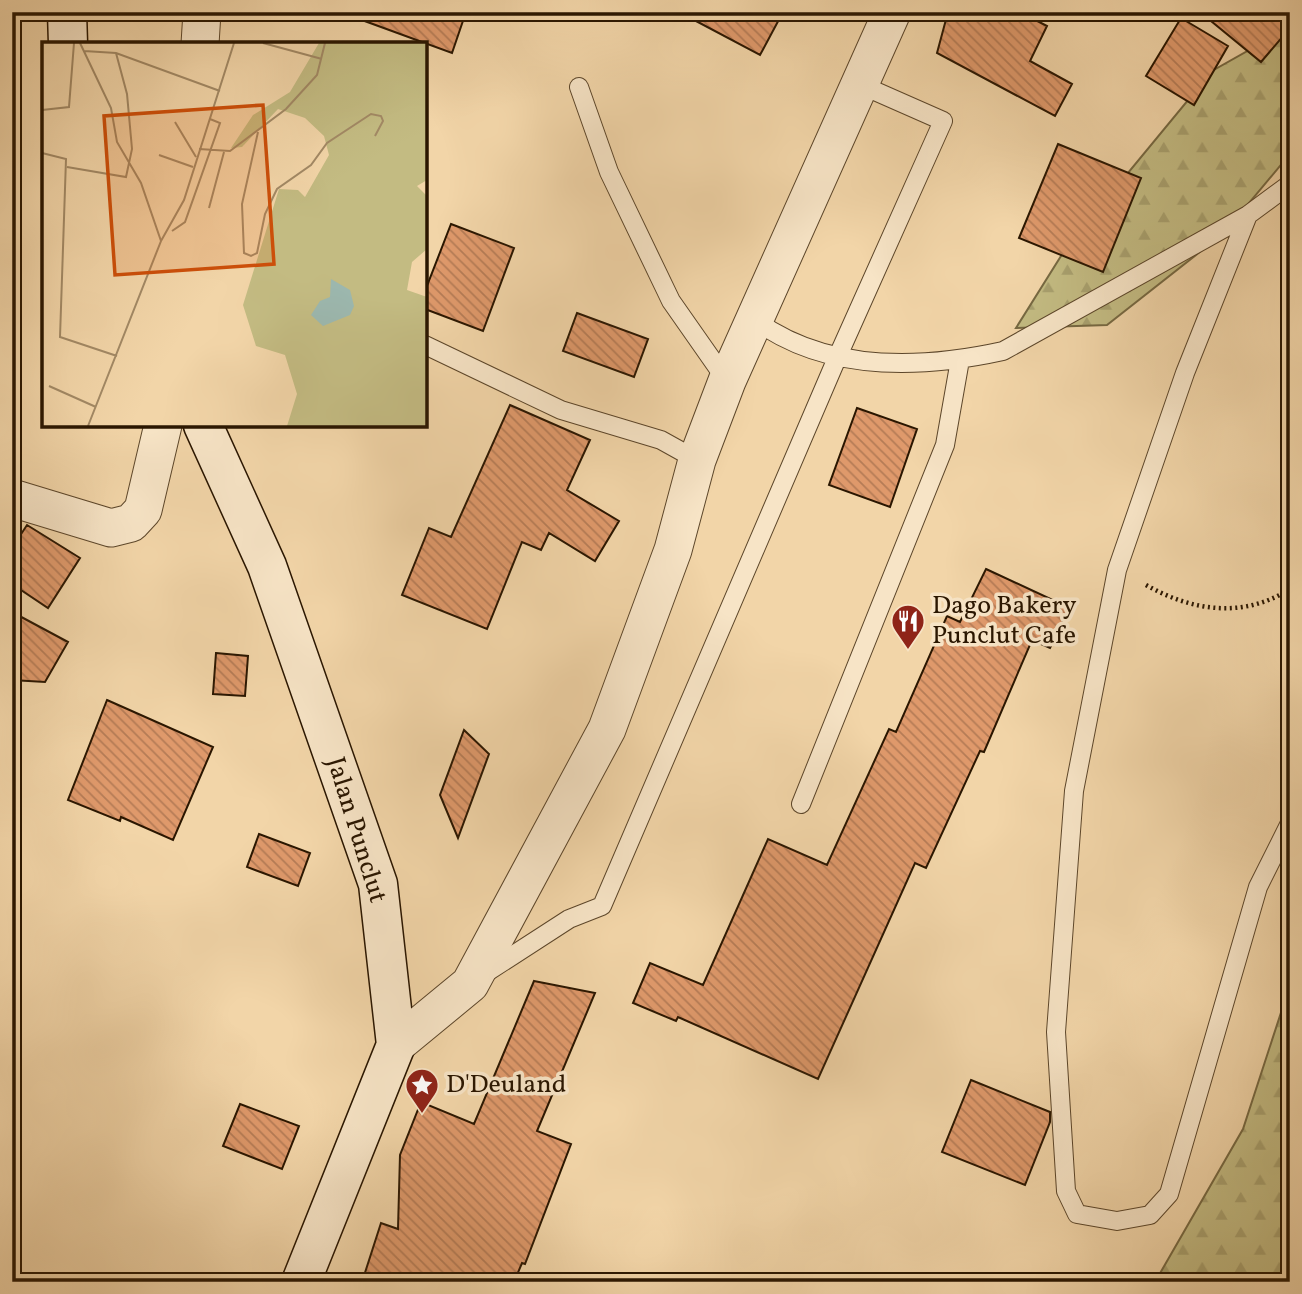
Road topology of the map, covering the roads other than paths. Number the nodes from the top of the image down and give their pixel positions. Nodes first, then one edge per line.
1 (67, 12) edge
2 (202, 12) edge
3 (892, 12) edge
4 (68, 42) edge
5 (200, 42) edge
6 (859, 84) junction
7 (579, 87) dead end
8 (1290, 184) edge
9 (1248, 215) junction
10 (755, 320) junction
11 (427, 346) edge
12 (837, 358) junction
13 (960, 360) junction
14 (727, 381) junction
15 (163, 427) edge
16 (205, 427) edge
17 (697, 460) junction
18 (12, 498) edge
19 (801, 804) dead end
20 (1290, 823) edge
21 (470, 984) junction
22 (396, 1045) junction
23 (301, 1282) edge

1 - 4 main road
2 - 5 street
3 - 6 street
6 - 10 street
6 - 12 lane
7 - 14 lane
8 - 9 lane
9 - 13 lane
9 - 20 lane
10 - 12 lane
10 - 14 street
11 - 17 lane
12 - 13 lane
12 - 21 lane
13 - 19 lane
14 - 17 street
15 - 18 street
16 - 22 main road, Jalan Punclut
17 - 21 street
21 - 22 street
22 - 23 main road, Jalan Punclut

